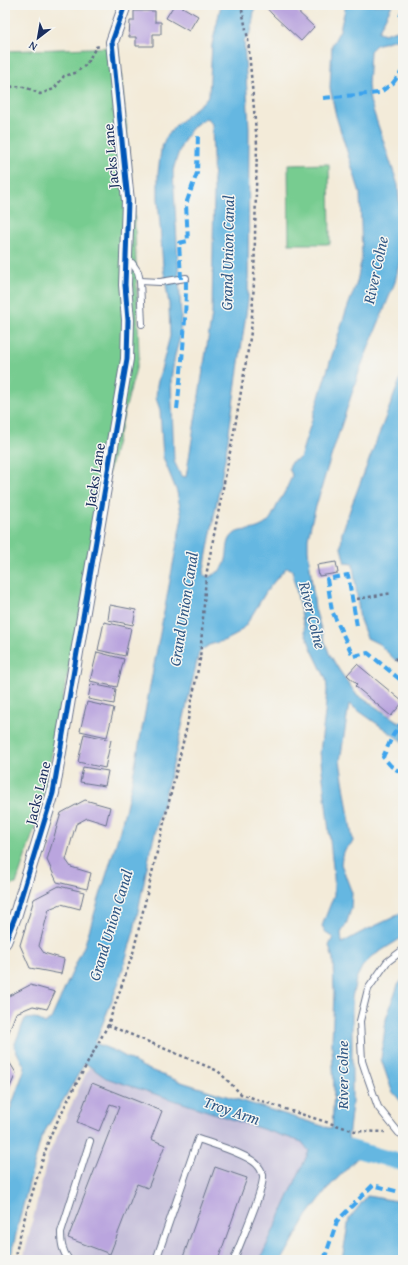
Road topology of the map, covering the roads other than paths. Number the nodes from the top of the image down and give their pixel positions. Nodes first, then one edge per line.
1 (125, 5) edge
2 (126, 263) junction
3 (183, 279) dead end
4 (140, 281) junction
5 (142, 324) dead end
6 (5, 942) edge
7 (403, 950) edge
8 (401, 1134) edge
9 (90, 1141) dead end
10 (69, 1260) edge
11 (156, 1260) edge
12 (234, 1260) edge

1 - 2 street, Jacks Lane
2 - 4 lane
2 - 6 street, Jacks Lane
3 - 4 lane
4 - 5 lane
7 - 8 lane
9 - 10 lane
11 - 12 lane

